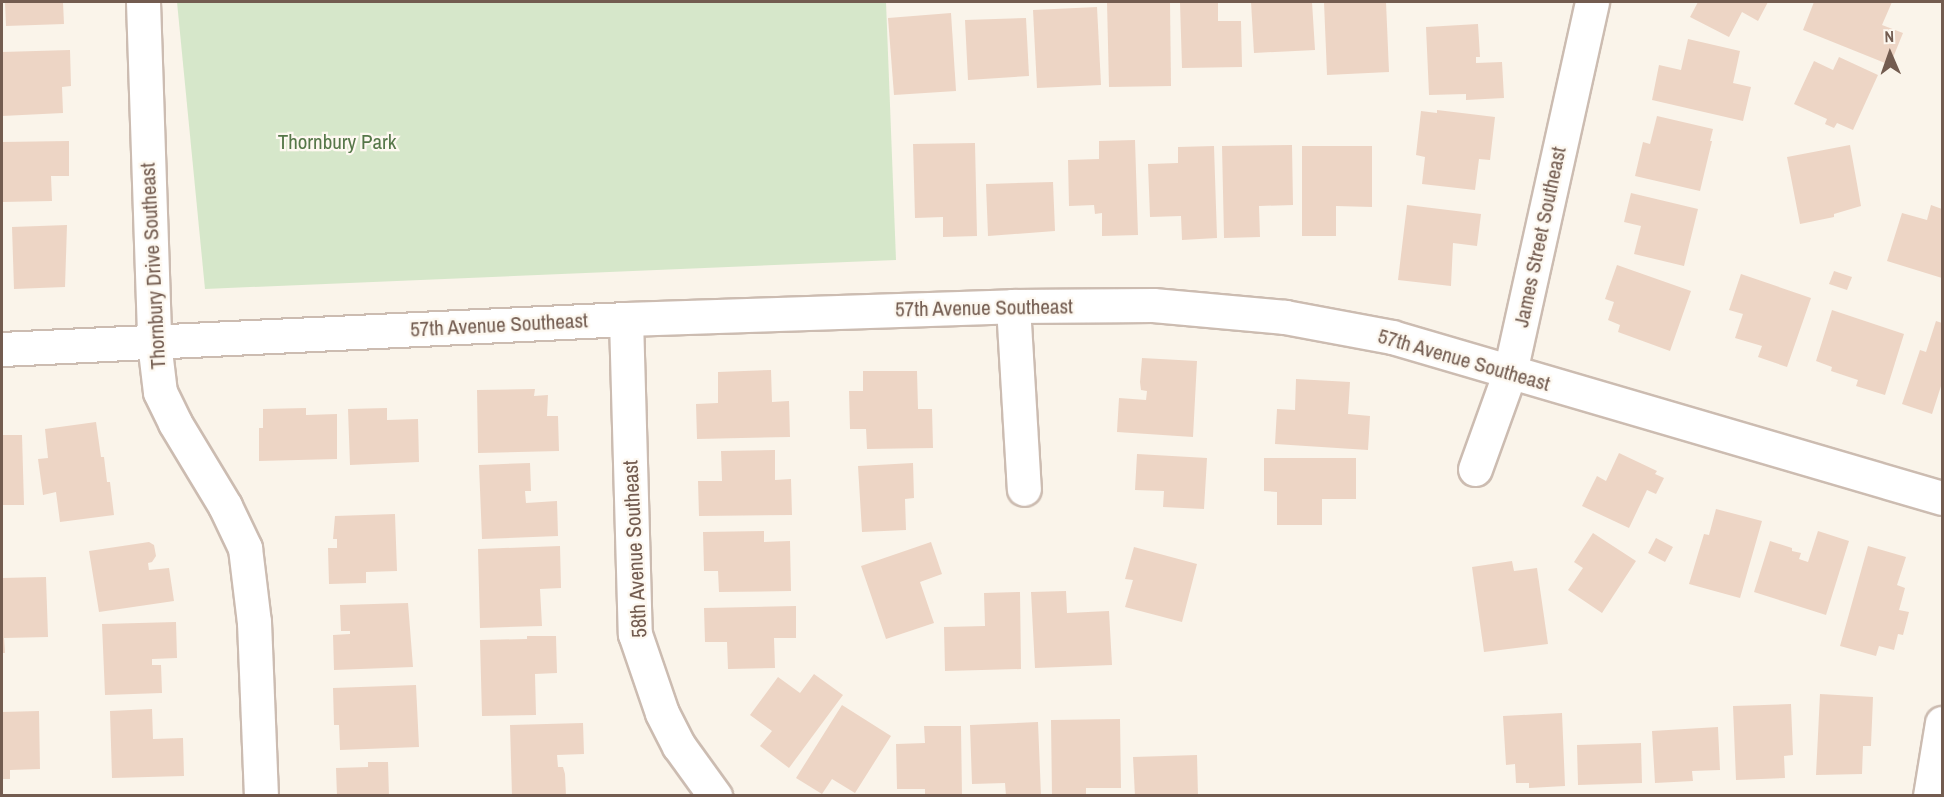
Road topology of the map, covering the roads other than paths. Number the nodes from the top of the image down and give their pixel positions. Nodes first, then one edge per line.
1 (143, 2) edge
2 (1592, 2) edge
3 (1013, 306) junction
4 (626, 319) junction
5 (154, 342) junction
6 (2, 350) edge
7 (1510, 372) junction
8 (1475, 469) dead end
9 (1024, 489) dead end
10 (1942, 498) edge
11 (1942, 723) edge
12 (261, 795) edge
13 (715, 795) edge
14 (1930, 795) edge

1 - 5 street, Thornbury Drive Southeast
2 - 7 street, James Street Southeast
3 - 4 street, 57th Avenue Southeast
3 - 7 street, 57th Avenue Southeast
3 - 9 street
4 - 5 street, 57th Avenue Southeast
4 - 13 street, 58th Avenue Southeast
5 - 6 street, 57th Avenue Southeast
5 - 12 street, Thornbury Drive Southeast
7 - 8 street, James Street Southeast
7 - 10 street, 57th Avenue Southeast
11 - 14 street

